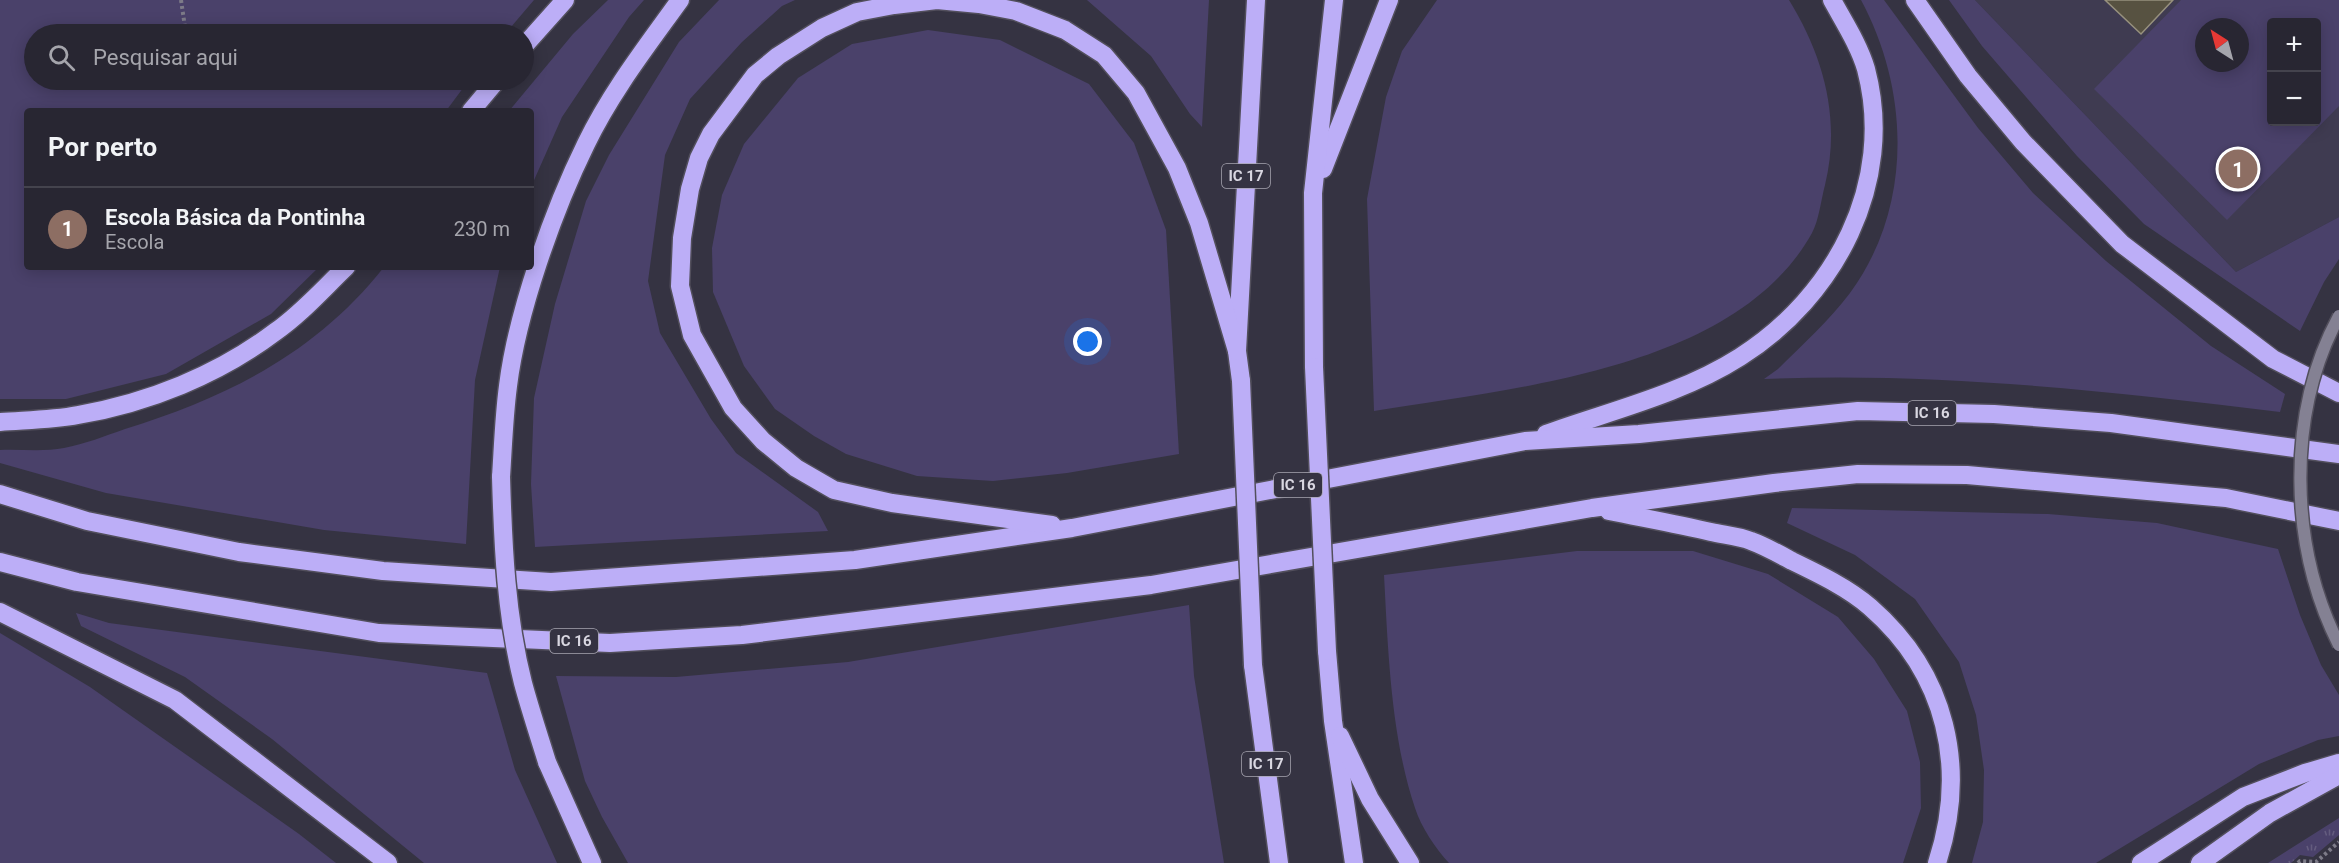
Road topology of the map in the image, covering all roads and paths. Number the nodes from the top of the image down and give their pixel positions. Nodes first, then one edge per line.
1 (180, 0) edge
2 (566, 0) edge
3 (680, 0) edge
4 (1256, 0) edge
5 (1334, 0) edge
6 (1389, 0) edge
7 (1832, 0) edge
8 (1915, 0) edge
9 (184, 24) edge
10 (534, 35) edge
11 (489, 90) edge
12 (474, 108) edge
13 (1313, 193) junction
14 (343, 270) edge
15 (2339, 316) edge
16 (1237, 351) junction
17 (2339, 393) edge
18 (0, 422) edge
19 (1525, 441) junction
20 (2339, 454) edge
21 (0, 494) edge
22 (1592, 508) junction
23 (2339, 521) edge
24 (1072, 528) junction
25 (0, 562) edge
26 (0, 612) edge
27 (2339, 645) edge
28 (1333, 721) junction
29 (2339, 763) edge
30 (2339, 775) edge
31 (2339, 842) edge
32 (388, 863) edge
33 (592, 863) edge
34 (1279, 863) edge
35 (1354, 863) edge
36 (1410, 863) edge
37 (1937, 863) edge
38 (2141, 863) edge
39 (2200, 863) edge
40 (2298, 863) edge

1 - 9 path
2 - 10 highway
3 - 33 highway, bridge
4 - 16 highway, IC 17
5 - 13 highway
6 - 13 highway
7 - 19 highway
8 - 17 highway
11 - 12 highway
13 - 28 highway, bridge
14 - 18 highway
15 - 27 street, bridge
16 - 24 highway
16 - 34 highway, IC 17, bridge
19 - 20 highway, IC 16
19 - 24 highway, IC 16
21 - 24 highway, IC 16
22 - 23 highway, IC 16
22 - 25 highway, IC 16
22 - 37 highway
26 - 32 highway
28 - 35 highway
28 - 36 highway
29 - 38 highway
30 - 39 highway
31 - 40 path

